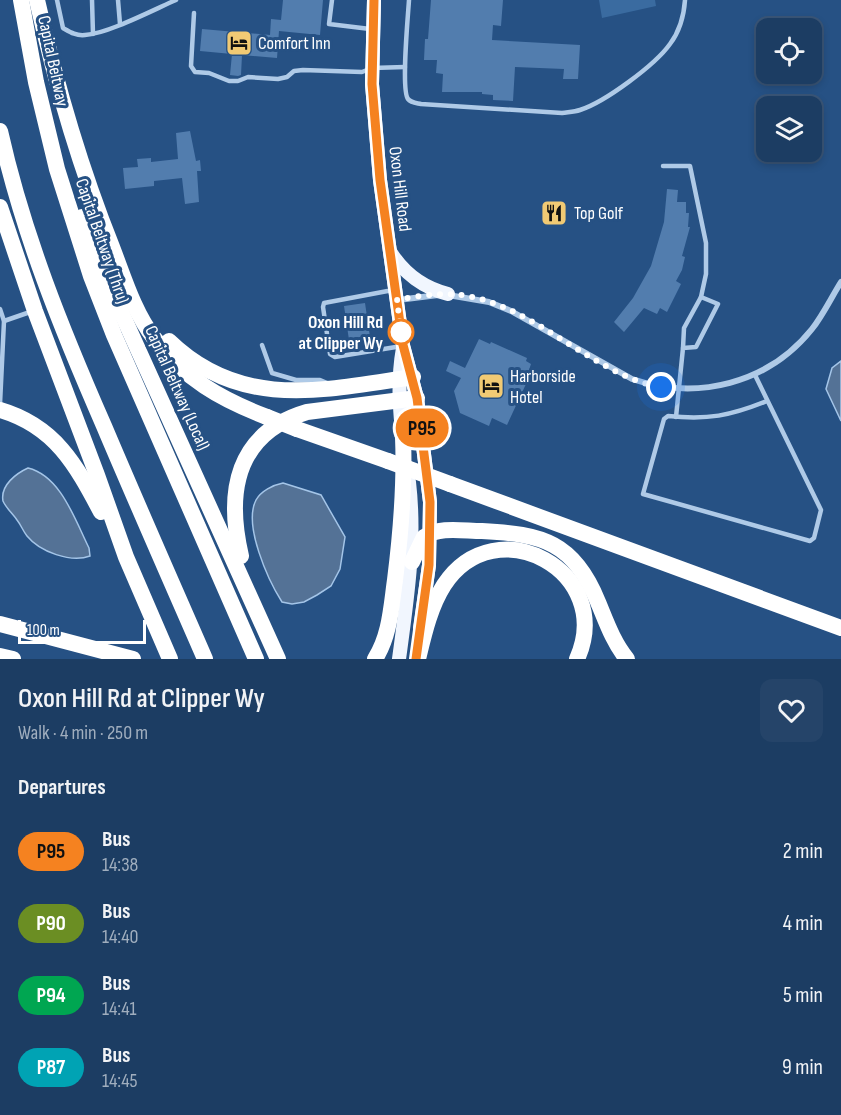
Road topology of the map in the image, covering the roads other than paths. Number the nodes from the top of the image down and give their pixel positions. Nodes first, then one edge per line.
1 (21, 0) edge
2 (37, 0) edge
3 (57, 0) edge
4 (92, 0) edge
5 (118, 0) edge
6 (176, 0) edge
7 (332, 0) edge
8 (374, 0) edge
9 (409, 0) edge
10 (685, 0) edge
11 (194, 13) dead end
12 (120, 24) junction
13 (373, 29) junction
14 (93, 34) junction
15 (372, 68) junction
16 (405, 68) junction
17 (48, 130) junction
18 (0, 131) edge
19 (663, 166) dead end
20 (0, 207) edge
21 (389, 248) junction
22 (120, 268) junction
23 (841, 282) edge
24 (448, 294) junction
25 (396, 295) junction
26 (700, 297) junction
27 (0, 309) edge
28 (35, 311) junction
29 (4, 321) junction
30 (262, 345) dead end
31 (403, 345) junction
32 (682, 348) junction
33 (755, 375) junction
34 (406, 378) junction
35 (333, 389) junction
36 (678, 389) junction
37 (417, 398) junction
38 (399, 400) junction
39 (767, 400) junction
40 (0, 404) edge
41 (0, 410) edge
42 (676, 417) junction
43 (403, 437) junction
44 (431, 532) junction
45 (126, 557) junction
46 (412, 562) junction
47 (250, 595) junction
48 (0, 624) edge
49 (841, 628) edge
50 (0, 656) edge
51 (13, 659) edge
52 (133, 659) edge
53 (170, 659) edge
54 (205, 659) edge
55 (256, 659) edge
56 (278, 659) edge
57 (375, 659) edge
58 (399, 659) edge
59 (417, 659) edge
60 (577, 659) edge
61 (627, 659) edge

1 - 17 highway, Capital Beltway
2 - 22 highway
3 - 14 lane
4 - 14 lane
5 - 12 lane
6 - 12 lane
7 - 13 lane
8 - 13 main road, Oxon Hill Road
9 - 16 lane
10 - 16 lane
11 - 15 lane
12 - 14 lane
13 - 15 main road, Oxon Hill Road
15 - 16 lane
15 - 21 main road, Oxon Hill Road
17 - 47 highway, Capital Beltway (Local)
17 - 55 highway, Capital Beltway (Thru)
18 - 54 highway
19 - 26 lane
20 - 28 highway
21 - 24 main road
21 - 25 main road, Oxon Hill Road
22 - 35 highway
22 - 49 highway, bridge
23 - 33 street
24 - 25 street
24 - 36 street
25 - 31 main road, Oxon Hill Road
25 - 31 lane
26 - 32 lane
26 - 32 lane
27 - 29 lane
28 - 29 lane
28 - 45 highway
29 - 40 lane
30 - 35 lane
31 - 34 main road, Oxon Hill Road
32 - 36 lane
33 - 36 street
33 - 39 lane
34 - 35 highway
34 - 37 main road, Oxon Hill Road
34 - 38 main road, Oxon Hill Road
36 - 42 lane
37 - 38 highway
37 - 44 main road, Oxon Hill Road
38 - 43 main road, Oxon Hill Road
38 - 47 highway
39 - 42 lane
39 - 42 lane
41 - 45 highway
43 - 46 main road, Oxon Hill Road
43 - 57 highway
44 - 46 highway
44 - 59 main road, Oxon Hill Road
44 - 61 highway
45 - 53 highway
46 - 58 main road, Oxon Hill Road
47 - 56 highway, Capital Beltway (Local)
48 - 52 highway
50 - 51 highway
59 - 60 highway

